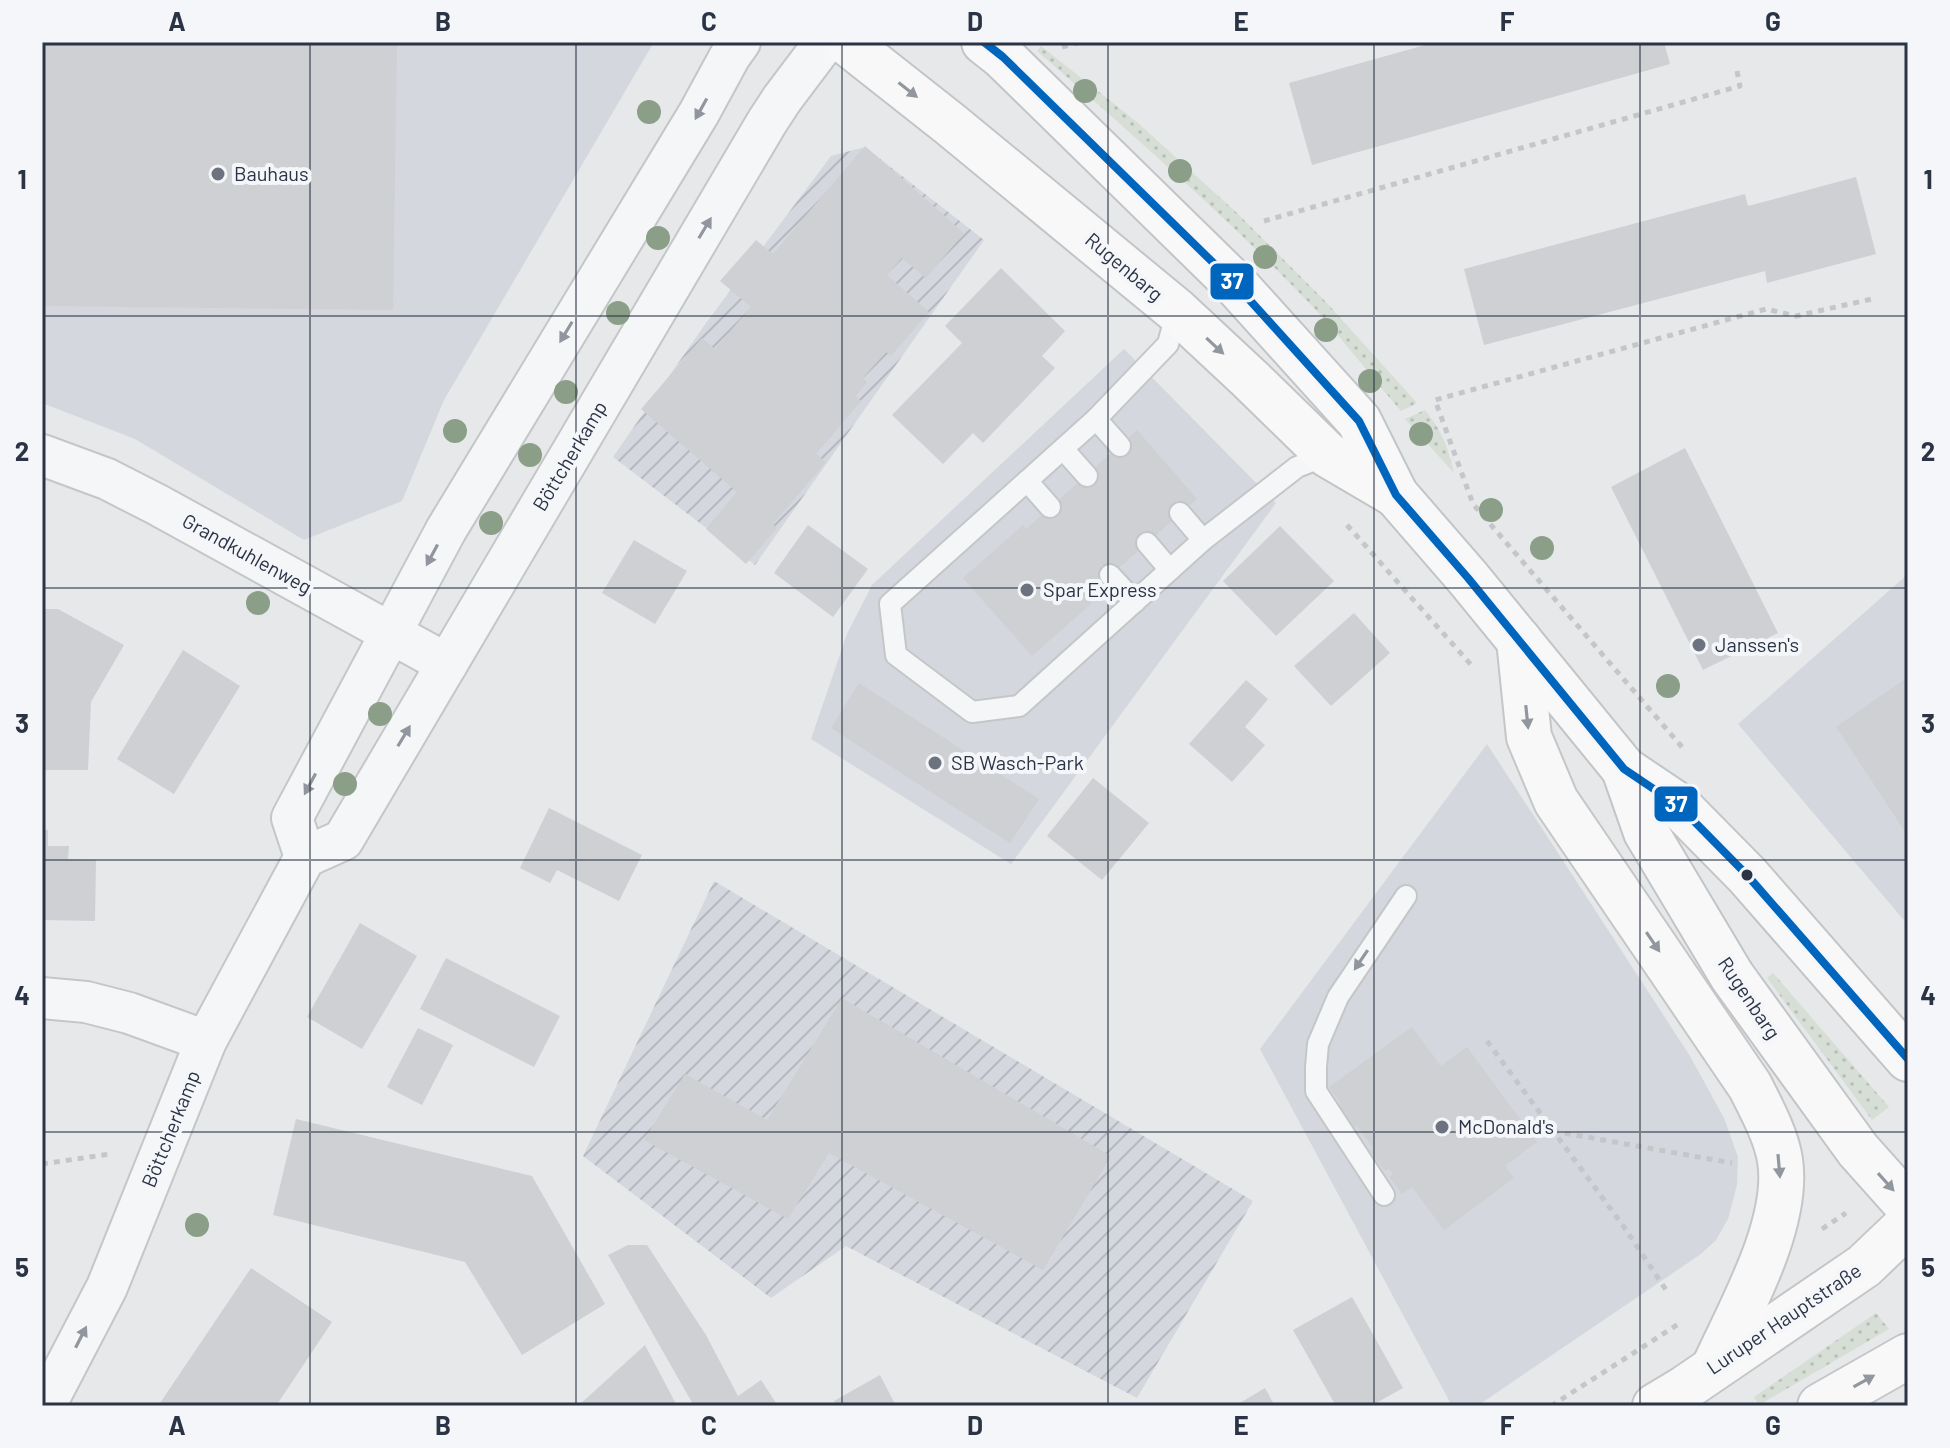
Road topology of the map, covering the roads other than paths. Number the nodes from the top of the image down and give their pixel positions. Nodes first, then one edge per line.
1 (740, 42) edge
2 (825, 42) edge
3 (846, 42) edge
4 (984, 42) edge
5 (1177, 311) junction
6 (1096, 419) junction
7 (1120, 446) dead end
8 (1063, 449) junction
9 (42, 455) edge
10 (1312, 461) junction
11 (1087, 476) dead end
12 (1027, 481) junction
13 (1396, 495) junction
14 (1050, 507) dead end
15 (1180, 513) dead end
16 (1203, 540) junction
17 (1147, 543) dead end
18 (1170, 570) junction
19 (1110, 575) dead end
20 (1135, 602) junction
21 (390, 634) junction
22 (1519, 640) junction
23 (447, 664) junction
24 (1624, 769) junction
25 (305, 857) junction
26 (1406, 896) dead end
27 (42, 998) edge
28 (206, 1041) junction
29 (1908, 1059) edge
30 (1384, 1195) dead end
31 (1908, 1206) edge
32 (1908, 1224) edge
33 (1908, 1258) edge
34 (1864, 1266) junction
35 (1908, 1356) edge
36 (1714, 1367) junction
37 (45, 1406) edge
38 (1655, 1406) edge
39 (1820, 1406) edge

1 -> 21 street
23 -> 2 street, Böttcherkamp
3 -> 5 main road, Rugenbarg
4 - 13 main road, Rugenbarg
5 - 6 lane
5 -> 10 main road, Rugenbarg
6 - 7 lane
6 - 8 lane
8 - 11 lane
8 - 12 lane
9 - 21 street, Grandkuhlenweg
10 - 13 main road, Rugenbarg
10 - 16 lane
12 - 14 lane
12 - 20 lane
13 - 22 main road, Rugenbarg
15 - 16 lane
16 - 18 lane
17 - 18 lane
18 - 20 lane
19 - 20 lane
21 - 23 street, Grandkuhlenweg
21 -> 25 street
22 - 24 main road, Rugenbarg
22 -> 36 main road
25 -> 23 street, Böttcherkamp
24 - 29 main road, Rugenbarg
24 -> 31 main road, Rugenbarg
25 - 28 street, Böttcherkamp
26 -> 30 lane
27 - 28 street
37 -> 28 street, Böttcherkamp
32 - 34 main road, Luruper Hauptstraße
33 - 34 main road
34 - 36 main road, Luruper Hauptstraße
39 -> 35 main road
36 - 38 main road, Luruper Hauptstraße

